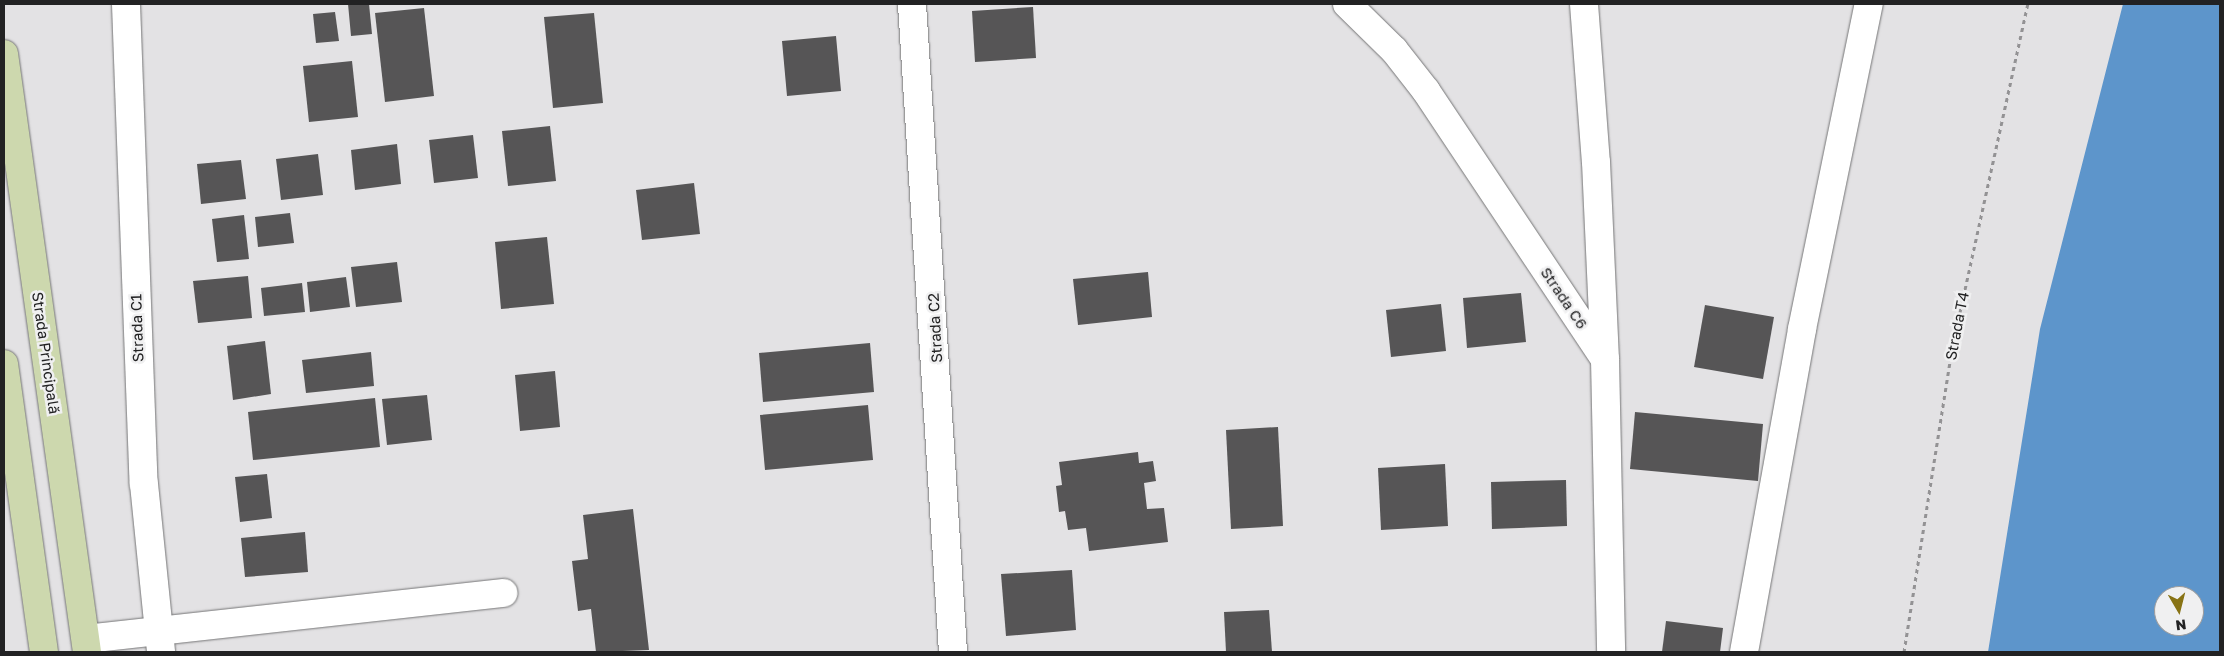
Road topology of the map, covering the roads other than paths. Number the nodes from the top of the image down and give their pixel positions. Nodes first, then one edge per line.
1 (126, 4) edge
2 (912, 4) edge
3 (1347, 4) edge
4 (1584, 4) edge
5 (1869, 4) edge
6 (4, 54) edge
7 (1605, 359) junction
8 (4, 364) edge
9 (503, 593) dead end
10 (159, 642) edge
11 (86, 646) edge
12 (44, 652) edge
13 (953, 652) edge
14 (1612, 652) edge
15 (1744, 652) edge

1 - 10 street, Strada C1
2 - 13 street, Strada C2
3 - 7 street, Strada C6
4 - 7 street
5 - 15 street
6 - 11 main road, Strada Principală
7 - 14 street
8 - 12 main road
9 - 10 street
10 - 11 street

